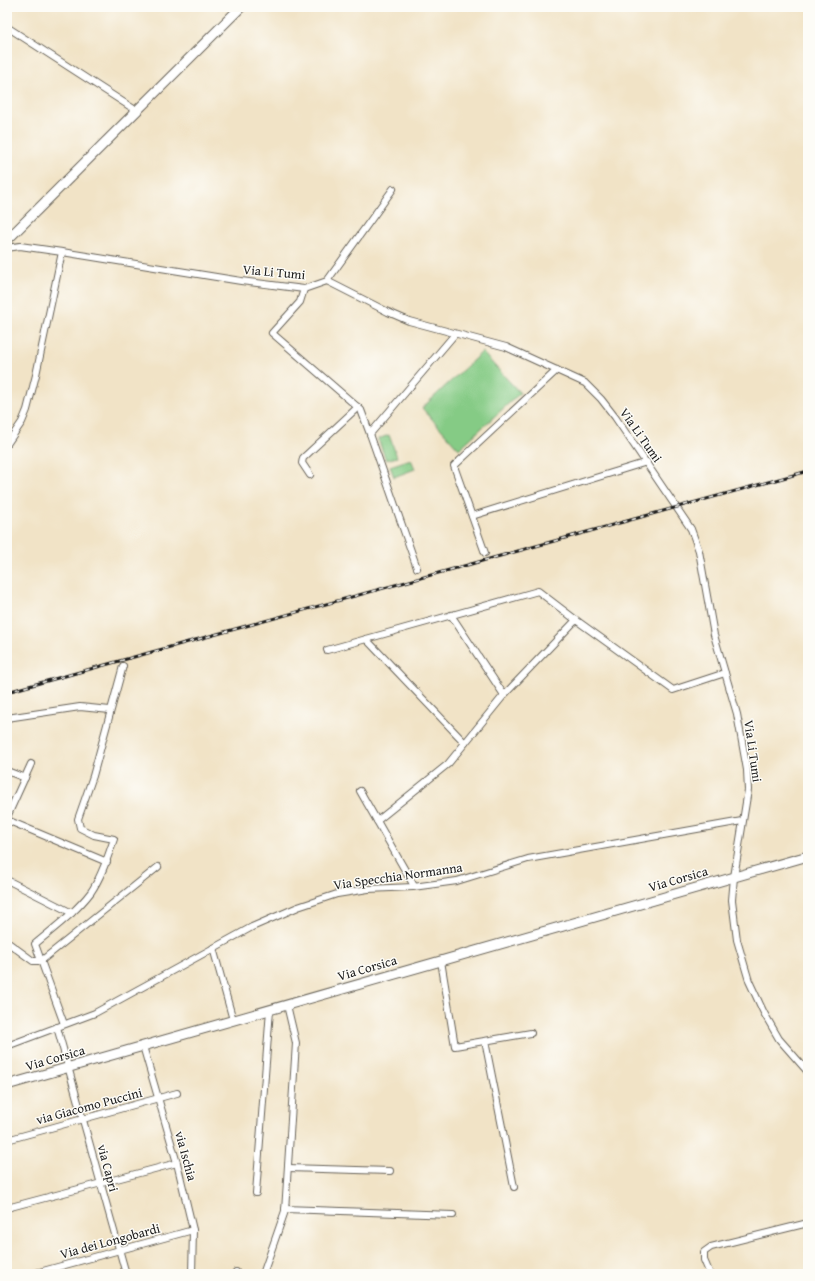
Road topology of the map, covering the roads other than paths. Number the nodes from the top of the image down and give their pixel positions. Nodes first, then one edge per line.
1 (241, 7) edge
2 (7, 27) edge
3 (137, 111) junction
4 (393, 189) dead end
5 (7, 240) edge
6 (7, 248) edge
7 (62, 252) junction
8 (327, 281) junction
9 (304, 289) junction
10 (456, 334) junction
11 (557, 370) junction
12 (358, 408) junction
13 (370, 434) junction
14 (7, 444) edge
15 (647, 462) junction
16 (310, 475) dead end
17 (472, 516) junction
18 (485, 553) dead end
19 (417, 568) dead end
20 (451, 615) junction
21 (576, 620) junction
22 (366, 639) junction
23 (327, 650) dead end
24 (123, 666) dead end
25 (725, 673) junction
26 (504, 695) junction
27 (110, 710) junction
28 (7, 718) edge
29 (465, 743) junction
30 (31, 764) dead end
31 (7, 771) edge
32 (25, 778) junction
33 (360, 791) dead end
34 (7, 817) edge
35 (7, 820) edge
36 (742, 820) junction
37 (377, 821) junction
38 (808, 856) edge
39 (107, 862) junction
40 (158, 867) dead end
41 (734, 877) junction
42 (7, 880) edge
43 (414, 886) junction
44 (72, 913) junction
45 (7, 942) edge
46 (214, 948) junction
47 (41, 961) junction
48 (441, 961) junction
49 (287, 1005) junction
50 (270, 1010) junction
51 (233, 1020) junction
52 (64, 1024) junction
53 (57, 1027) junction
54 (531, 1033) dead end
55 (485, 1041) junction
56 (7, 1046) edge
57 (143, 1046) junction
58 (69, 1068) junction
59 (808, 1072) edge
60 (7, 1085) edge
61 (177, 1093) dead end
62 (158, 1099) junction
63 (83, 1118) junction
64 (7, 1140) edge
65 (176, 1163) junction
66 (288, 1168) junction
67 (390, 1171) dead end
68 (101, 1182) junction
69 (514, 1187) dead end
70 (256, 1193) dead end
71 (7, 1208) edge
72 (285, 1209) junction
73 (453, 1215) dead end
74 (808, 1223) edge
75 (193, 1230) junction
76 (120, 1250) junction
77 (32, 1274) edge
78 (126, 1274) edge
79 (192, 1274) edge
80 (263, 1274) edge
81 (710, 1274) edge

1 - 3 main road
2 - 3 street
3 - 5 main road
4 - 8 street
6 - 7 street, Via Li Tumi
7 - 9 street, Via Li Tumi
7 - 14 street
8 - 9 street, Via Li Tumi
8 - 10 street, Via Li Tumi
9 - 12 street
10 - 11 street, Via Li Tumi
10 - 13 street
11 - 15 street, Via Li Tumi
11 - 17 street
12 - 13 street
12 - 16 street
13 - 19 street
15 - 17 street
15 - 25 street, Via Li Tumi
17 - 18 street
20 - 21 street
20 - 22 street
20 - 26 street
21 - 25 street
21 - 26 street
22 - 23 street
22 - 29 street
24 - 27 street
25 - 36 street, Via Li Tumi
26 - 29 street
27 - 28 street
27 - 39 street
29 - 37 street
30 - 32 street
31 - 32 street
32 - 34 street
33 - 37 street
35 - 39 street
36 - 41 street, Via Li Tumi
36 - 43 street, Via Specchia Normanna
37 - 43 street
38 - 41 main road, Via Corsica
39 - 44 street
40 - 47 street
41 - 48 main road, Via Corsica
41 - 59 street, Via Li Tumi
42 - 44 street
43 - 46 street, Via Specchia Normanna
44 - 47 street
45 - 47 street
46 - 51 street
46 - 52 street, Via Specchia Normanna
47 - 52 street
48 - 49 main road, Via Corsica
48 - 55 street
49 - 50 main road, Via Corsica
49 - 66 street
50 - 51 main road, Via Corsica
50 - 70 street
51 - 57 main road, Via Corsica
52 - 53 street, Via Specchia Normanna
53 - 56 street, Via Specchia Normanna
53 - 58 street, via Capri
54 - 55 street
55 - 69 street
57 - 58 main road, Via Corsica
57 - 62 street, via Ischia
58 - 60 main road, Via Corsica
58 - 63 street, via Capri
61 - 62 street, via Giacomo Puccini
62 - 63 street, via Giacomo Puccini
62 - 65 street, via Ischia
63 - 64 street, via Giacomo Puccini
63 - 68 street, via Capri
65 - 68 street
65 - 75 street, via Ischia
66 - 67 street
66 - 72 street
68 - 71 street
68 - 76 street, via Capri
72 - 73 street
72 - 80 street
74 - 81 street
75 - 76 street, Via dei Longobardi
75 - 79 street, via Ischia
76 - 77 street, Via dei Longobardi
76 - 78 street, via Capri

